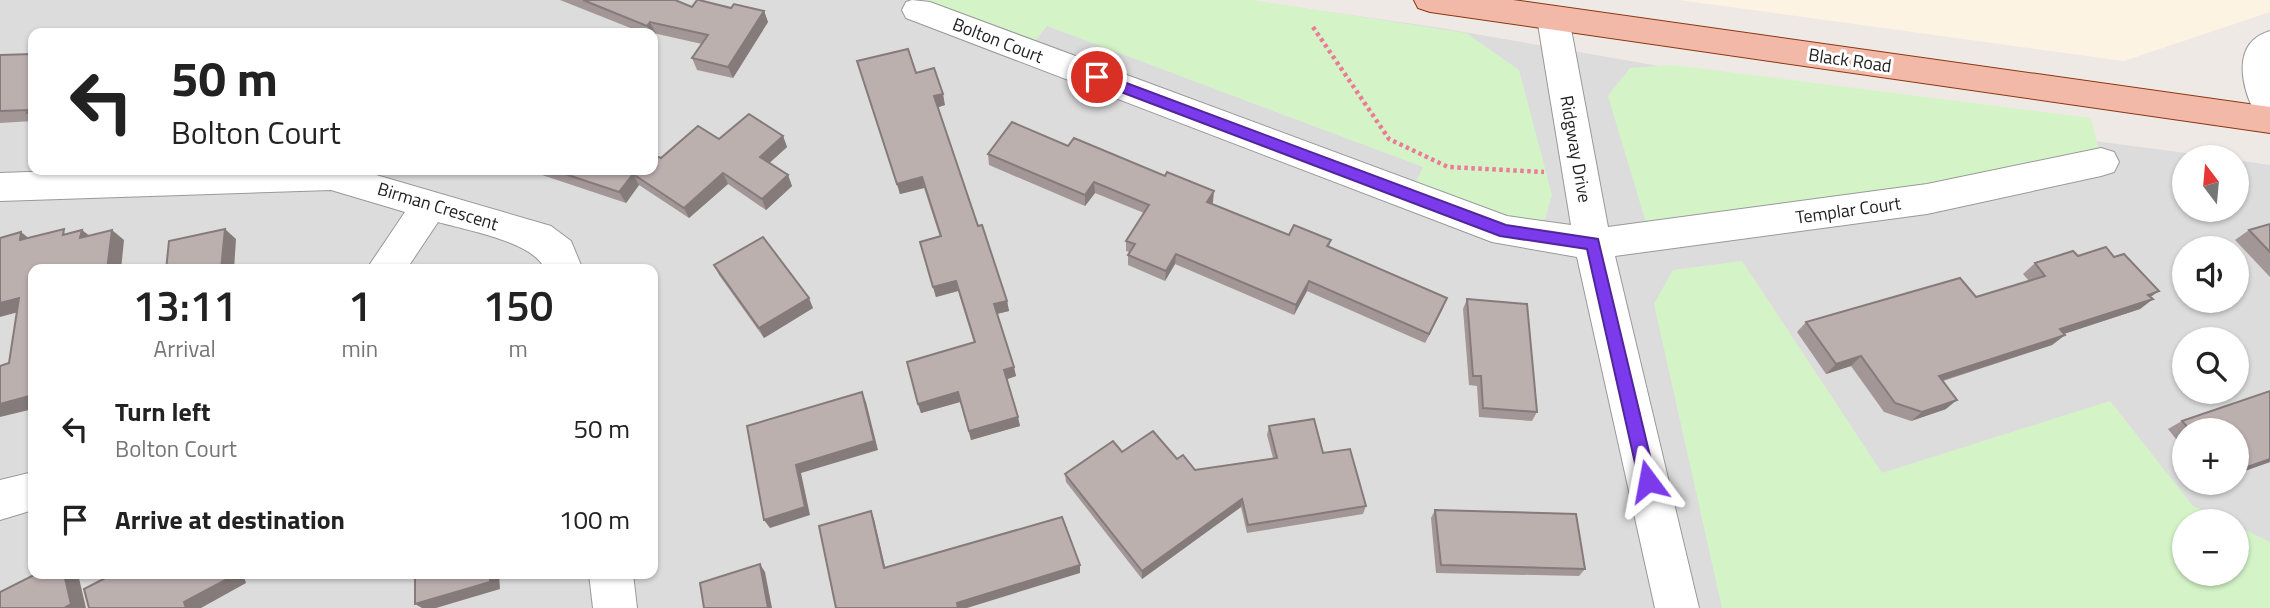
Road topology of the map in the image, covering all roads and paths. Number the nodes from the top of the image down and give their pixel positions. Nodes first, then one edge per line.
1 (1430, 0) edge
2 (918, 10) dead end
3 (1553, 18) junction
4 (1313, 27) dead end
5 (2270, 43) edge
6 (2270, 110) edge
7 (2270, 120) edge
8 (2101, 162) dead end
9 (1547, 172) dead end
10 (0, 187) edge
11 (430, 204) junction
12 (1593, 244) junction
13 (389, 264) edge
14 (562, 264) edge
15 (28, 492) edge
16 (0, 500) edge
17 (612, 579) edge
18 (615, 608) edge
19 (1677, 608) edge

1 - 3 main road, Black Road
2 - 12 street, Bolton Court
3 - 7 main road, Black Road
3 - 12 street, Ridgway Drive
4 - 9 path
5 - 6 street
8 - 12 street, Templar Court
10 - 11 street, Birman Crescent
11 - 13 street
11 - 14 street, Birman Crescent
12 - 19 street, Ridgway Drive
15 - 16 street
17 - 18 street

